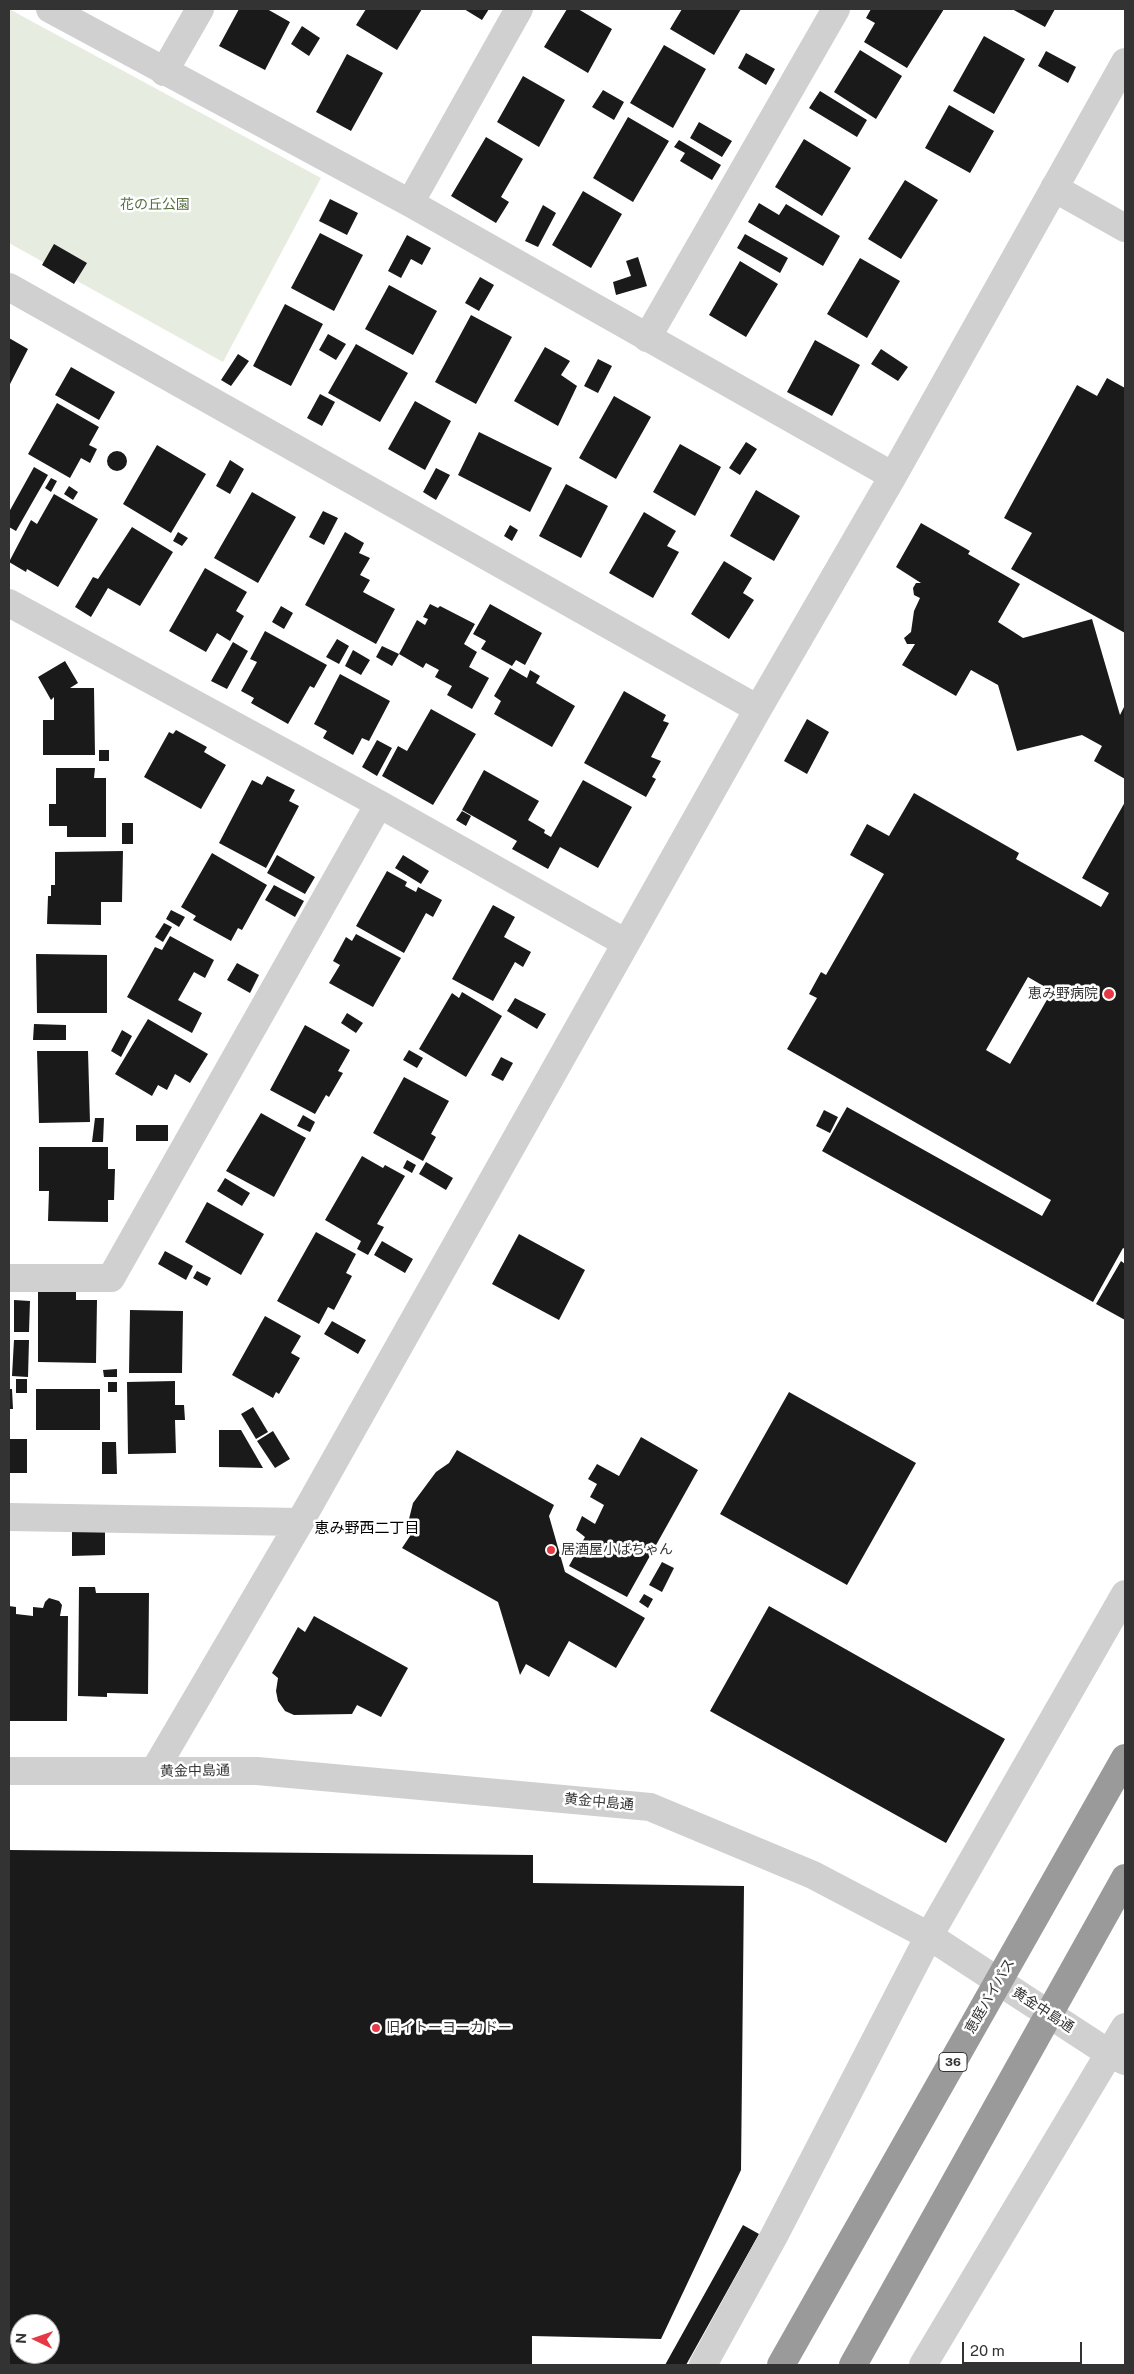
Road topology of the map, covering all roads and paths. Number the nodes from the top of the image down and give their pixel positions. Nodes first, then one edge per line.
1 (50, 9) edge
2 (200, 9) edge
3 (519, 9) edge
4 (836, 9) edge
5 (1125, 62) edge
6 (164, 72) junction
7 (1054, 188) junction
8 (410, 203) junction
9 (1125, 228) edge
10 (9, 287) edge
11 (647, 338) junction
12 (893, 476) junction
13 (9, 603) edge
14 (758, 709) junction
15 (379, 804) junction
16 (626, 943) junction
17 (9, 1278) edge
18 (9, 1517) edge
19 (300, 1522) junction
20 (1125, 1594) edge
21 (1125, 1758) edge
22 (9, 1771) edge
23 (154, 1772) junction
24 (1125, 1878) edge
25 (930, 1936) junction
26 (1125, 2027) edge
27 (1118, 2057) edge
28 (703, 2365) edge
29 (781, 2365) edge
30 (853, 2365) edge
31 (923, 2365) edge

1 - 6 street
2 - 6 street
3 - 8 street
4 - 11 street
5 - 7 street
6 - 8 street
7 - 9 street
7 - 12 street
8 - 11 street
10 - 14 street
11 - 12 street
12 - 14 street
13 - 15 street
14 - 16 street
15 - 16 street
15 - 17 street
16 - 19 street
18 - 19 street
19 - 23 street
20 - 25 street
21 - 29 highway, 恵庭バイパス / 36, bridge
22 - 23 street, 黄金中島通
23 - 25 street, 黄金中島通
24 - 30 highway, bridge
25 - 27 street, 黄金中島通
25 - 28 street
26 - 27 street
27 - 31 street

